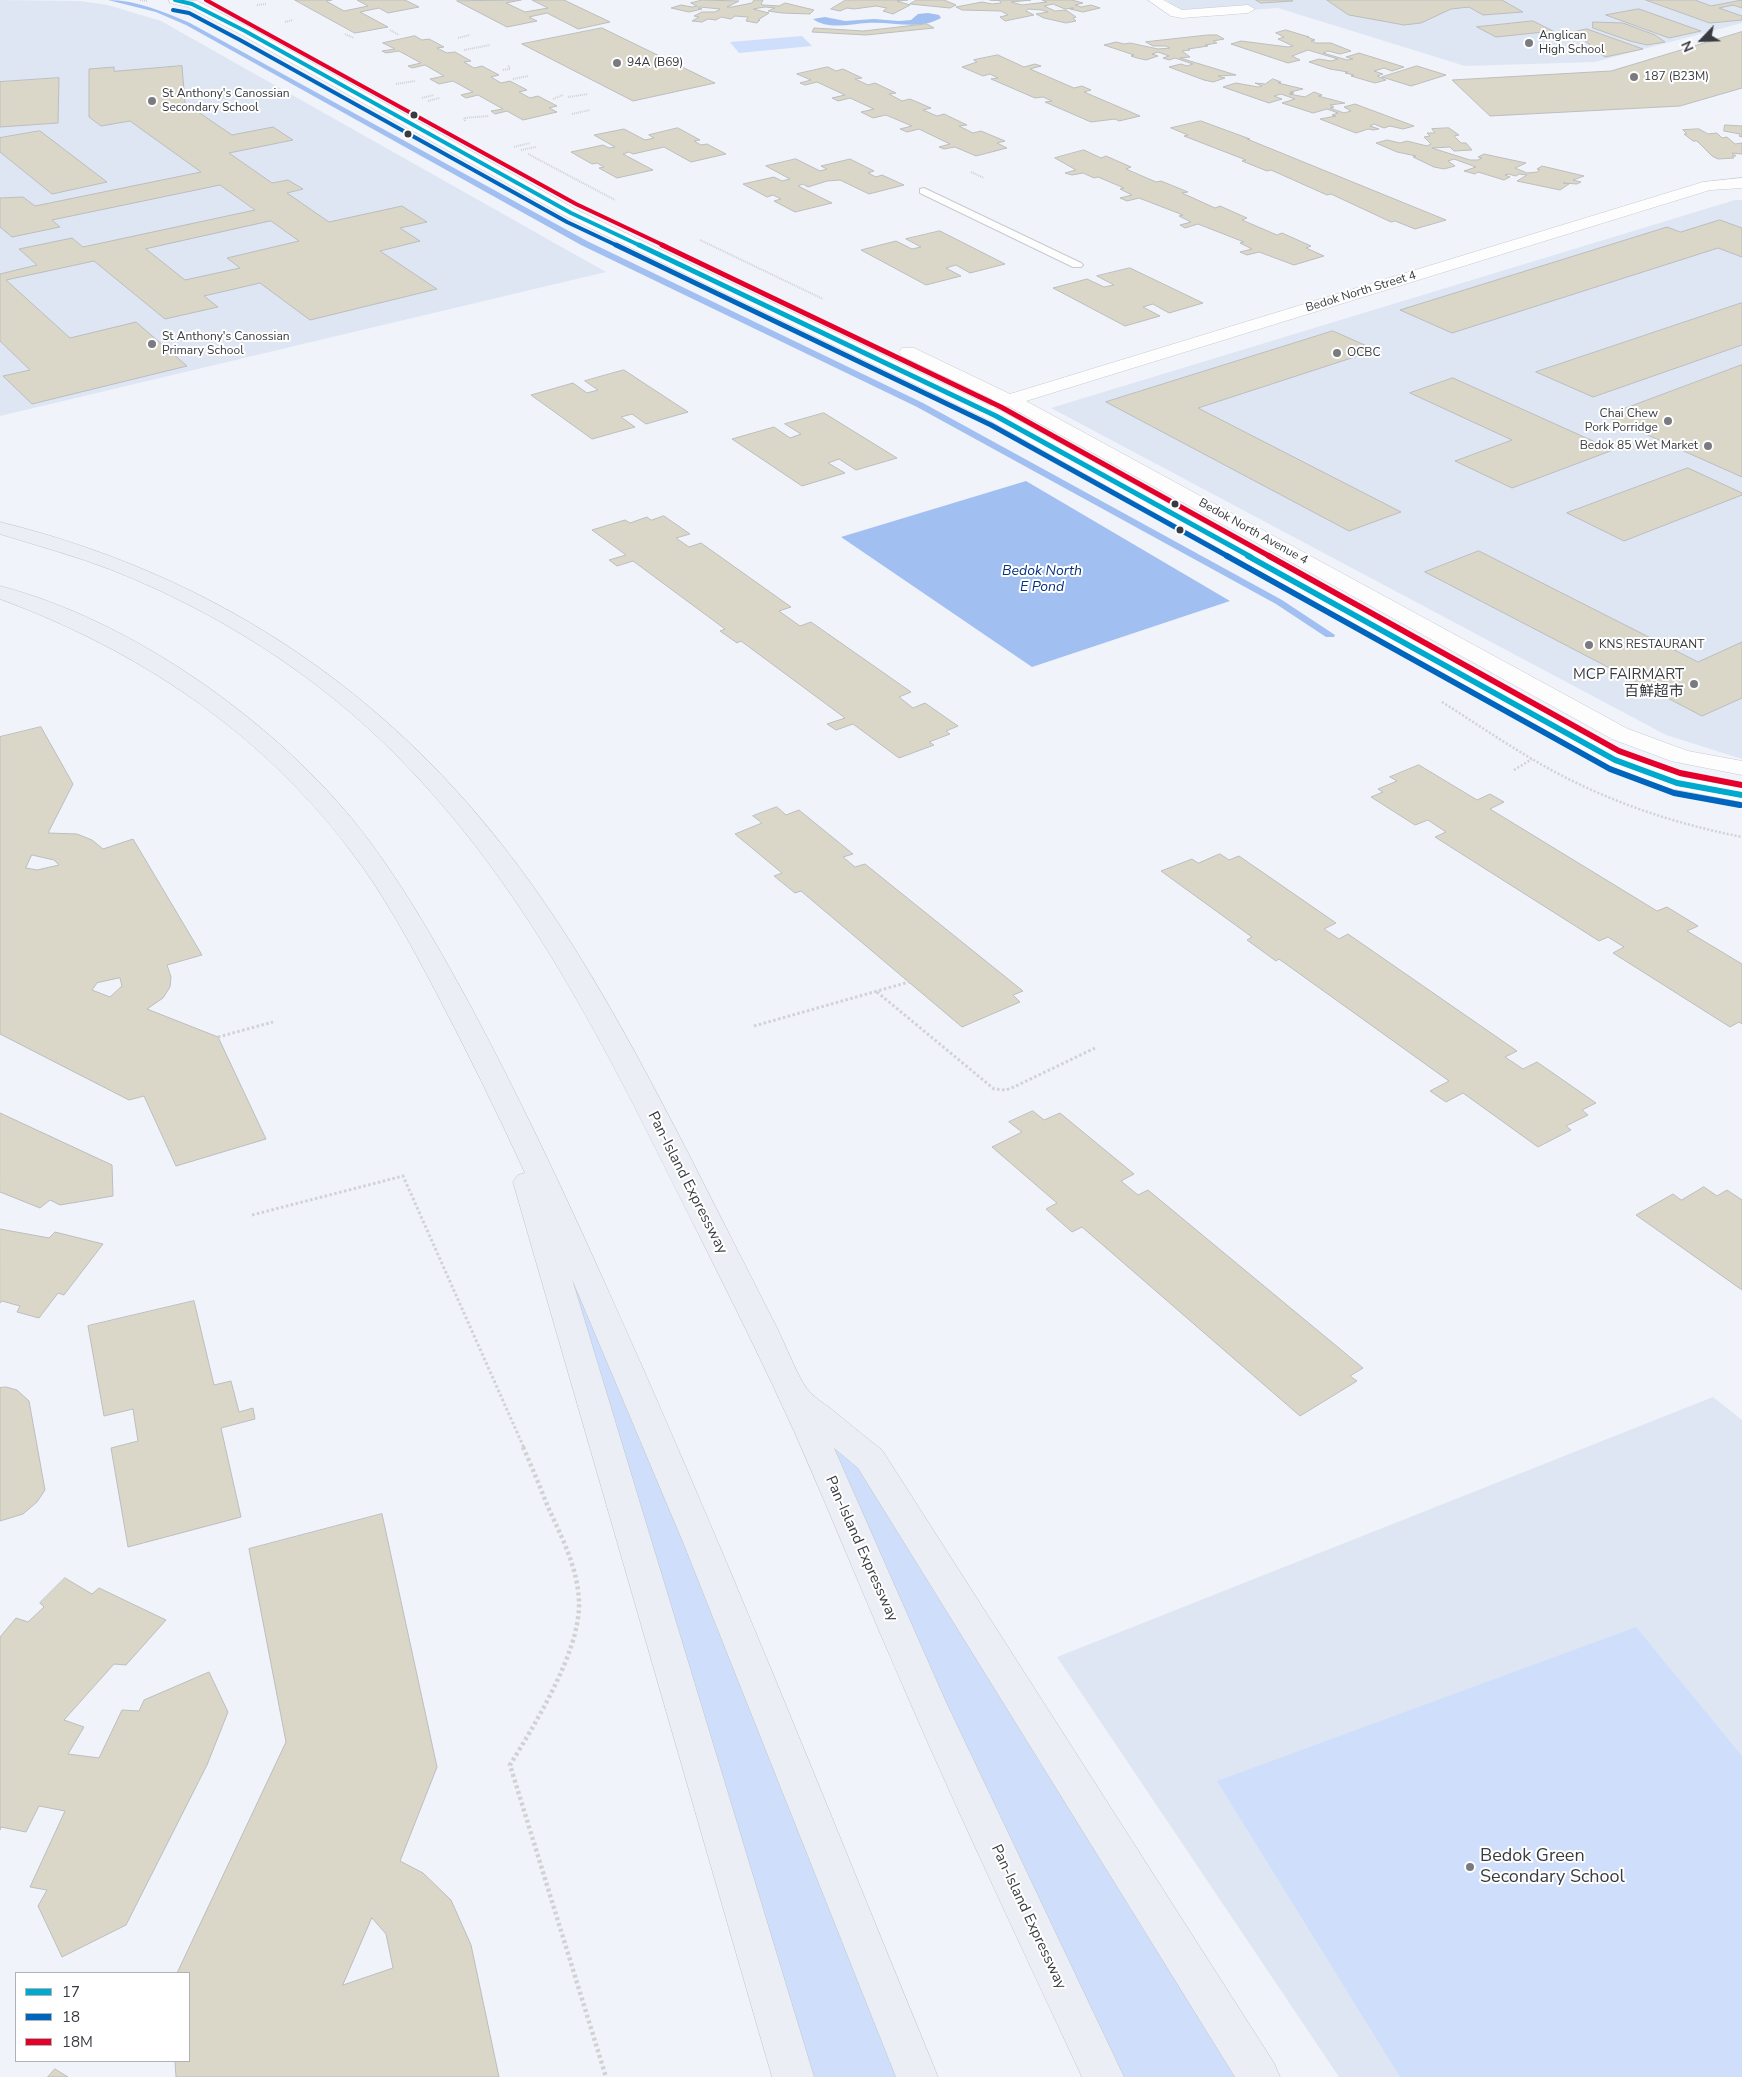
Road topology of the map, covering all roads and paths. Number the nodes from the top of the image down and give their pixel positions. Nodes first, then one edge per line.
1 (175, 0) edge
2 (205, 0) edge
3 (1154, 0) edge
4 (266, 4) dead end
5 (257, 5) dead end
6 (1248, 10) dead end
7 (390, 30) dead end
8 (345, 34) dead end
9 (399, 35) dead end
10 (470, 35) dead end
11 (354, 38) dead end
12 (458, 38) dead end
13 (490, 45) dead end
14 (464, 50) dead end
15 (508, 65) dead end
16 (503, 70) dead end
17 (528, 76) dead end
18 (512, 79) dead end
19 (415, 81) dead end
20 (407, 82) dead end
21 (588, 94) dead end
22 (434, 95) dead end
23 (563, 95) dead end
24 (428, 96) dead end
25 (568, 97) dead end
26 (440, 98) dead end
27 (553, 98) dead end
28 (433, 100) dead end
29 (590, 110) dead end
30 (572, 114) dead end
31 (489, 116) dead end
32 (466, 122) dead end
33 (530, 143) dead end
34 (514, 147) dead end
35 (536, 147) dead end
36 (521, 150) dead end
37 (971, 172) dead end
38 (984, 178) dead end
39 (1742, 183) edge
40 (1742, 190) edge
41 (924, 191) dead end
42 (1077, 265) dead end
43 (1017, 403) junction
44 (988, 412) junction
45 (0, 528) edge
46 (0, 592) edge
47 (1532, 759) dead end
48 (1742, 768) edge
49 (1514, 770) dead end
50 (1742, 795) edge
51 (909, 982) dead end
52 (877, 992) junction
53 (273, 1022) dead end
54 (754, 1026) dead end
55 (218, 1037) dead end
56 (1095, 1048) dead end
57 (498, 1084) junction
58 (252, 1215) dead end
59 (795, 1398) junction
60 (606, 2077) edge
61 (793, 2077) edge
62 (917, 2077) edge
63 (1103, 2077) edge
64 (1259, 2077) edge

1 - 44 street, Bedok North Avenue 4
2 - 43 street, Bedok North Avenue 4
3 - 6 street
4 - 5 path
7 - 9 path
8 - 11 path
10 - 12 path
13 - 14 path
15 - 16 path
17 - 18 path
19 - 20 path
21 - 25 path
22 - 24 path
23 - 27 path
26 - 28 path
29 - 30 path
31 - 32 path
33 - 34 path
35 - 36 path
37 - 38 path
39 - 43 street, Bedok North Street 4
40 - 43 street, Bedok North Street 4
41 - 42 lane
43 - 44 street, Bedok North Street 4
43 - 48 street, Bedok North Avenue 4
44 - 50 street, Bedok North Avenue 4
45 - 59 highway, Pan-Island Expressway
46 - 57 highway
47 - 49 path
51 - 52 path
52 - 54 path
52 - 56 path
53 - 55 path
57 - 61 highway
57 - 62 highway
58 - 60 path
59 - 63 highway, Pan-Island Expressway
59 - 64 highway

